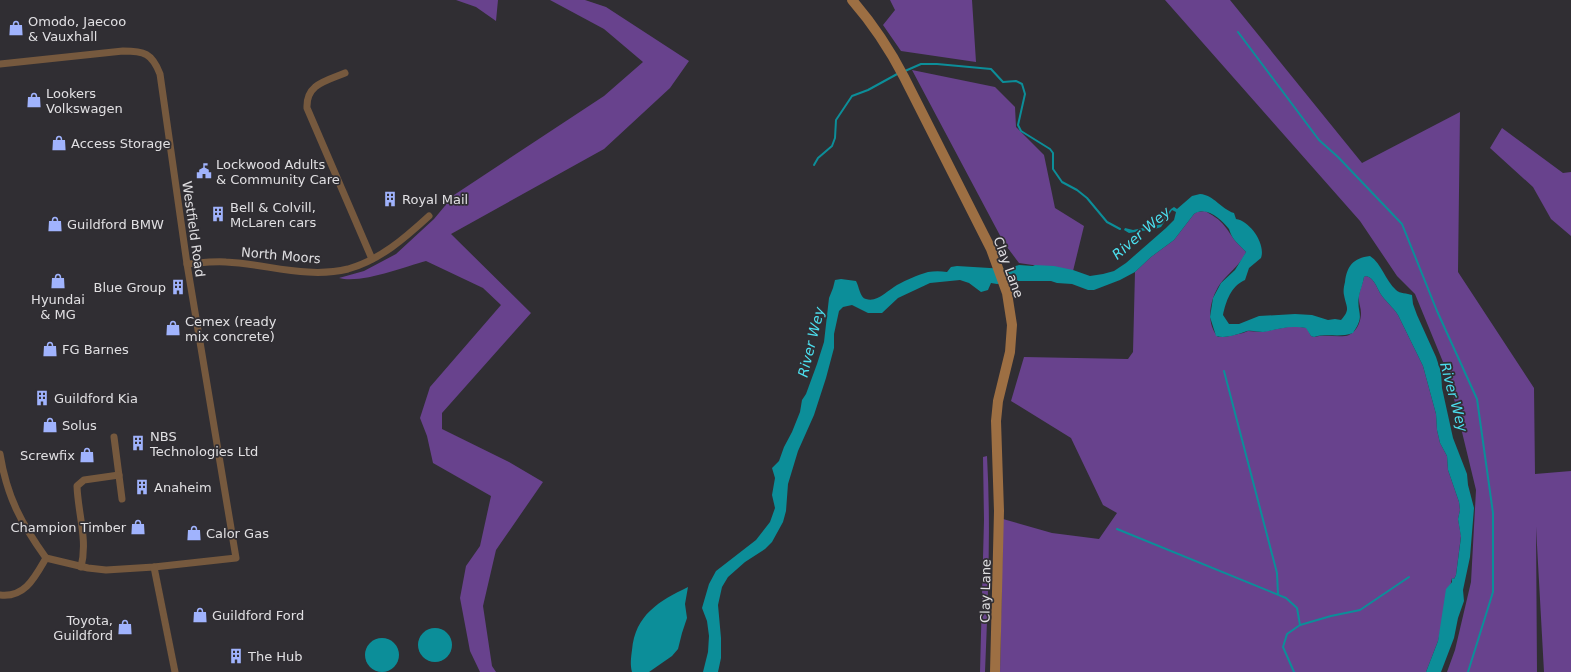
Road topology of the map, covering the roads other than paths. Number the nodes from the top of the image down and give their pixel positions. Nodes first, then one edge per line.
1 (852, 0) edge
2 (0, 64) edge
3 (345, 73) dead end
4 (429, 216) dead end
5 (372, 259) junction
6 (187, 264) junction
7 (114, 438) dead end
8 (0, 454) edge
9 (119, 475) junction
10 (122, 499) dead end
11 (46, 558) junction
12 (81, 567) junction
13 (154, 567) junction
14 (0, 595) edge
15 (175, 672) edge
16 (995, 672) edge

1 - 16 street, Clay Lane
2 - 6 street, Westfield Road
3 - 5 street
4 - 5 street, North Moors
5 - 6 street, North Moors
6 - 13 street, Westfield Road
7 - 9 street
8 - 11 street
9 - 10 street
9 - 12 street
11 - 12 street
11 - 14 street
12 - 13 street
13 - 15 street

